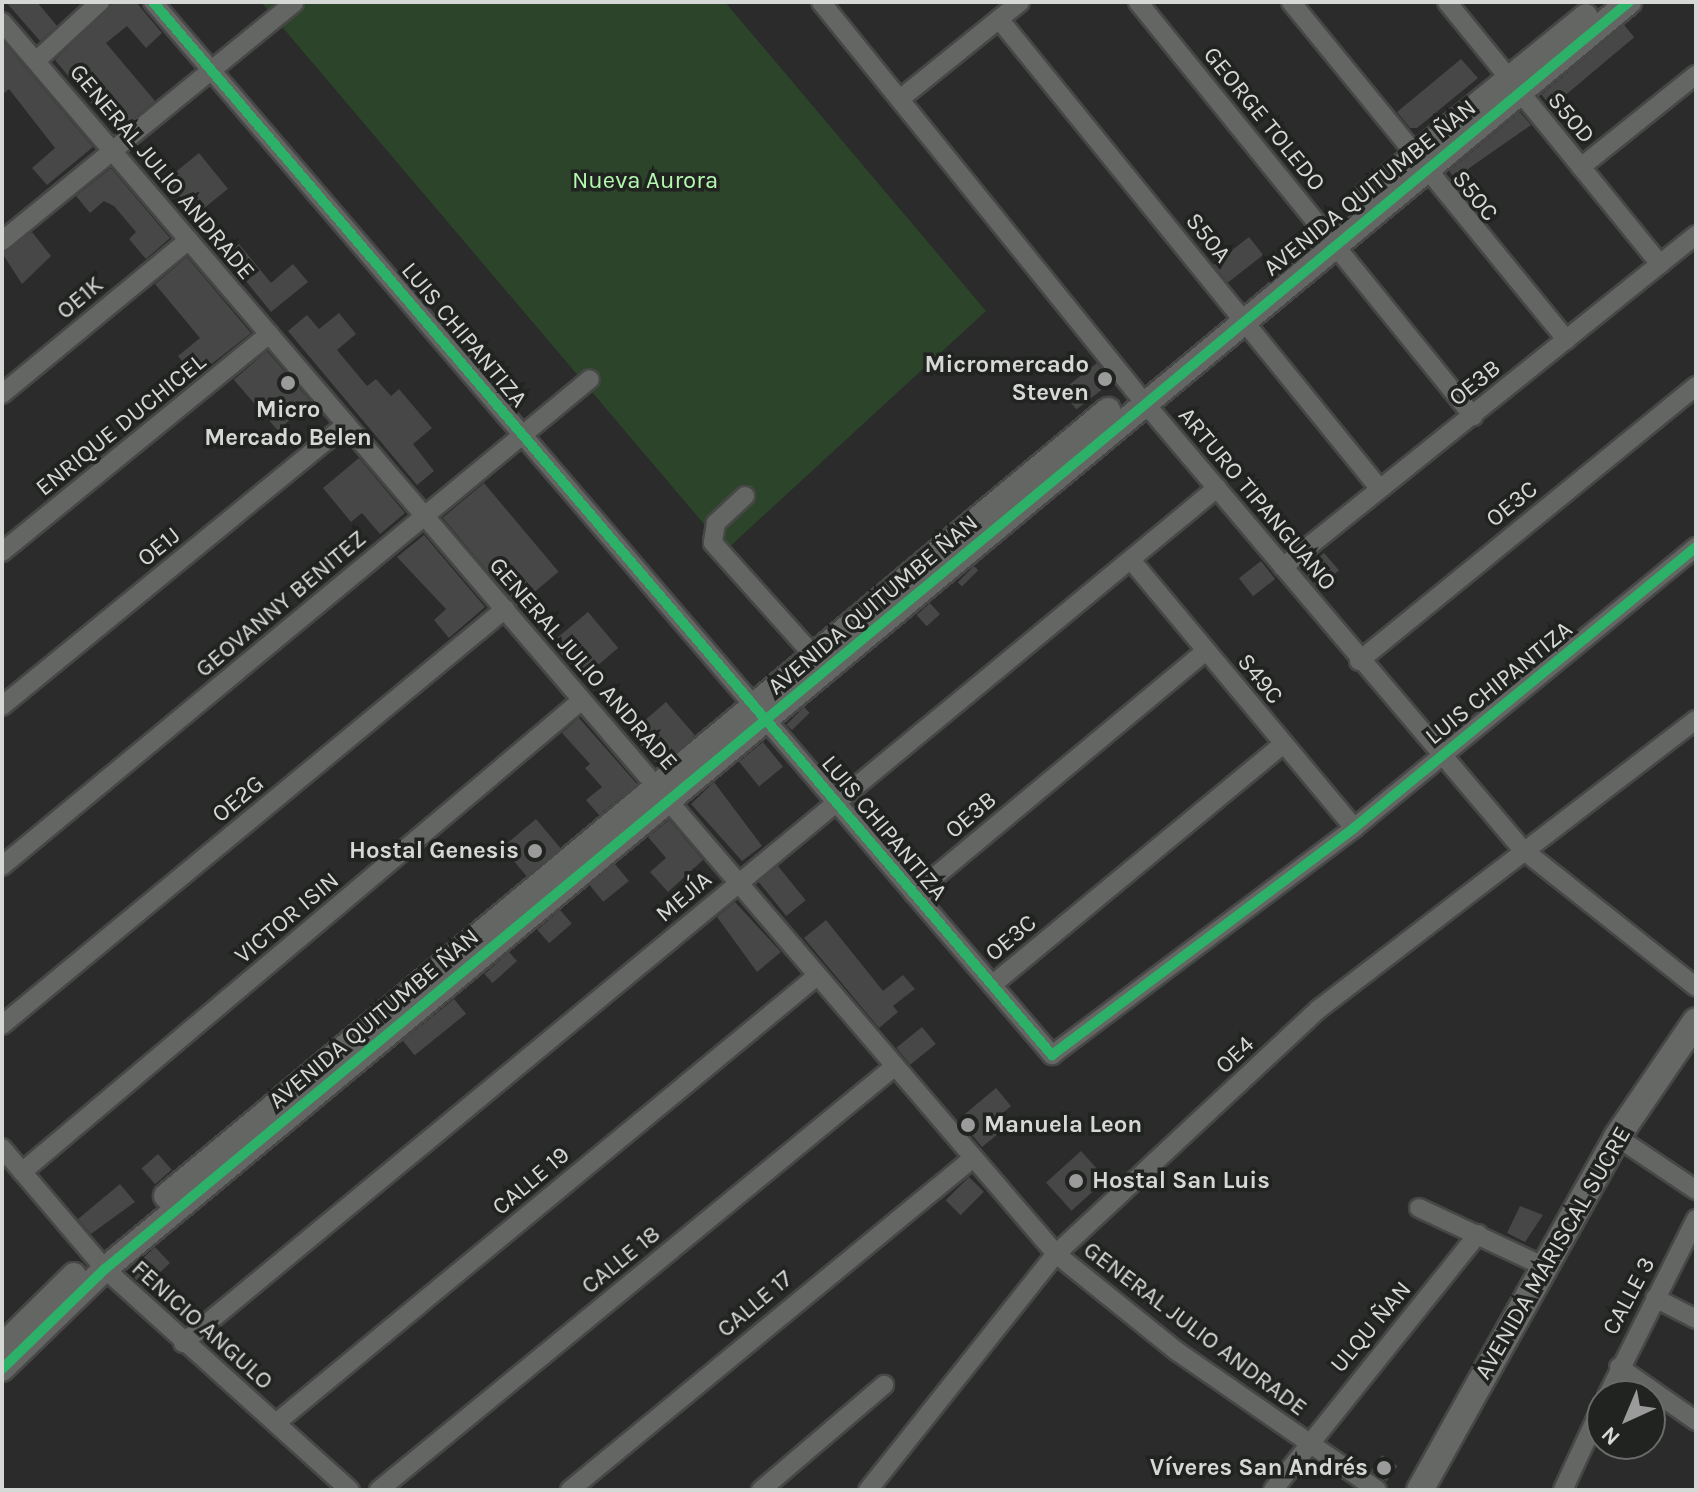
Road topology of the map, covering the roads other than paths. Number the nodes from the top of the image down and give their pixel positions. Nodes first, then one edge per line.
1 (100, 2) edge
2 (153, 2) edge
3 (822, 2) edge
4 (1020, 2) edge
5 (1138, 2) edge
6 (1291, 2) edge
7 (1447, 2) edge
8 (1604, 2) edge
9 (1629, 2) edge
10 (294, 3) edge
11 (999, 19) junction
12 (2, 22) edge
13 (36, 61) junction
14 (213, 72) junction
15 (1696, 75) edge
16 (1513, 85) junction
17 (900, 99) junction
18 (116, 151) junction
19 (1421, 161) junction
20 (1581, 167) junction
21 (1696, 235) edge
22 (1328, 237) junction
23 (189, 240) junction
24 (2, 241) edge
25 (1660, 264) junction
26 (1237, 313) junction
27 (269, 334) junction
28 (1567, 340) junction
29 (590, 379) dead end
30 (1696, 386) edge
31 (2, 394) edge
32 (1138, 395) junction
33 (1473, 416) junction
34 (346, 424) junction
35 (523, 434) junction
36 (1217, 488) junction
37 (1379, 488) junction
38 (745, 496) dead end
39 (424, 515) junction
40 (1696, 547) edge
41 (2, 552) edge
42 (1131, 560) junction
43 (1283, 567) junction
44 (505, 609) junction
45 (1206, 651) junction
46 (1359, 661) junction
47 (820, 664) junction
48 (582, 700) junction
49 (2, 706) edge
50 (760, 714) junction
51 (1696, 720) edge
52 (1283, 744) junction
53 (1441, 756) junction
54 (663, 794) junction
55 (837, 803) junction
56 (1354, 828) junction
57 (1522, 849) junction
58 (2, 866) edge
59 (739, 883) junction
60 (914, 894) junction
61 (817, 976) junction
62 (992, 985) junction
63 (1696, 987) edge
64 (1696, 1021) edge
65 (2, 1025) edge
66 (894, 1067) junction
67 (1617, 1137) junction
68 (2, 1148) edge
69 (973, 1158) junction
70 (22, 1172) junction
71 (1696, 1190) edge
72 (1419, 1208) dead end
73 (1696, 1219) edge
74 (1478, 1234) junction
75 (1056, 1254) junction
76 (99, 1263) junction
77 (1543, 1266) junction
78 (1655, 1298) junction
79 (1696, 1319) edge
80 (5, 1335) edge
81 (183, 1343) junction
82 (1619, 1367) junction
83 (2, 1369) edge
84 (1614, 1380) edge
85 (884, 1385) dead end
86 (1696, 1421) edge
87 (276, 1423) junction
88 (1586, 1440) edge
89 (1307, 1442) junction
90 (350, 1490) edge
91 (379, 1490) edge
92 (570, 1490) edge
93 (761, 1490) edge
94 (868, 1490) edge
95 (1273, 1490) edge
96 (1377, 1490) edge
97 (1420, 1490) edge
98 (1563, 1490) edge

1 - 13 street
2 - 14 street, LUIS CHIPANTIZA
3 - 17 street, ARTURO TIPANGUANO
4 - 11 street
5 - 22 street, GEORGE TOLEDO
6 - 19 street, S50C
7 - 16 street, S50D
8 - 16 street, AVENIDA QUITUMBE ÑAN
9 - 16 street, AVENIDA QUITUMBE ÑAN
10 - 14 street
11 - 17 street
11 - 26 street, S50A
12 - 13 street, GENERAL JULIO ANDRADE
13 - 18 street, GENERAL JULIO ANDRADE
14 - 18 street
14 - 35 street, LUIS CHIPANTIZA
15 - 20 street
16 - 19 street, AVENIDA QUITUMBE ÑAN
16 - 20 street, S50D
17 - 32 street, ARTURO TIPANGUANO
18 - 23 street, GENERAL JULIO ANDRADE
18 - 24 street
19 - 22 street, AVENIDA QUITUMBE ÑAN
19 - 28 street, S50C
20 - 25 street, S50D
21 - 25 street, OE3B
22 - 26 street, AVENIDA QUITUMBE ÑAN
22 - 33 street, GEORGE TOLEDO
23 - 27 street, GENERAL JULIO ANDRADE
23 - 31 street, OE1K
25 - 28 street, OE3B
26 - 32 street, AVENIDA QUITUMBE ÑAN
26 - 37 street, S50A
27 - 34 street, GENERAL JULIO ANDRADE
27 - 41 street, ENRIQUE DUCHICEL
28 - 33 street, OE3B
29 - 35 street, GEOVANNY BENITEZ
30 - 46 street, OE3C
32 - 36 street, ARTURO TIPANGUANO
32 - 47 street, AVENIDA QUITUMBE ÑAN
33 - 37 street, OE3B
34 - 39 street, GENERAL JULIO ANDRADE
34 - 49 street, OE1J
35 - 39 street, GEOVANNY BENITEZ
35 - 50 street, LUIS CHIPANTIZA
36 - 42 street, MEJÍA
36 - 43 street, ARTURO TIPANGUANO
37 - 43 street, OE3B
38 - 47 street
39 - 44 street, GENERAL JULIO ANDRADE
39 - 58 street, GEOVANNY BENITEZ
40 - 53 street, LUIS CHIPANTIZA
42 - 45 street, S49C
42 - 55 street, MEJÍA
43 - 46 street, ARTURO TIPANGUANO
44 - 48 street, GENERAL JULIO ANDRADE
44 - 65 street, OE2G
45 - 52 street, S49C
45 - 60 street, OE3B
46 - 53 street, ARTURO TIPANGUANO
47 - 50 street, AVENIDA QUITUMBE ÑAN
48 - 54 street, GENERAL JULIO ANDRADE
48 - 70 street, VICTOR ISIN
50 - 54 street, AVENIDA QUITUMBE ÑAN
50 - 55 street, LUIS CHIPANTIZA
51 - 57 street, OE4
52 - 56 street, S49C
52 - 62 street, OE3C
53 - 56 street, LUIS CHIPANTIZA
53 - 57 street, ARTURO TIPANGUANO
54 - 59 street, GENERAL JULIO ANDRADE
54 - 76 street, AVENIDA QUITUMBE ÑAN
55 - 59 street, MEJÍA
55 - 60 street, LUIS CHIPANTIZA
56 - 62 street, LUIS CHIPANTIZA
57 - 63 street, ARTURO TIPANGUANO
57 - 75 street, OE4
59 - 61 street, GENERAL JULIO ANDRADE
59 - 81 street, MEJÍA
60 - 62 street, LUIS CHIPANTIZA
61 - 66 street, GENERAL JULIO ANDRADE
61 - 87 street, CALLE 19
64 - 67 main road, AVENIDA MARISCAL SUCRE
66 - 69 street, GENERAL JULIO ANDRADE
66 - 91 street, CALLE 18
67 - 71 street
67 - 77 main road, AVENIDA MARISCAL SUCRE
68 - 70 street, FENICIO ANGULO
69 - 75 street, GENERAL JULIO ANDRADE
69 - 92 street, CALLE 17
70 - 76 street, FENICIO ANGULO
72 - 74 street
73 - 78 street, CALLE 3
74 - 77 street
74 - 89 street, ULQU ÑAN
75 - 89 street, GENERAL JULIO ANDRADE
75 - 94 street, OE4
76 - 80 street, AVENIDA QUITUMBE ÑAN
76 - 81 street, FENICIO ANGULO
76 - 83 street, AVENIDA QUITUMBE ÑAN
77 - 97 main road, AVENIDA MARISCAL SUCRE
78 - 79 street
78 - 82 street, CALLE 3
81 - 87 street, FENICIO ANGULO
82 - 84 street, CALLE 3
82 - 86 street
85 - 93 street
87 - 90 street, FENICIO ANGULO
88 - 98 street
89 - 95 street, ULQU ÑAN
89 - 96 street, GENERAL JULIO ANDRADE

